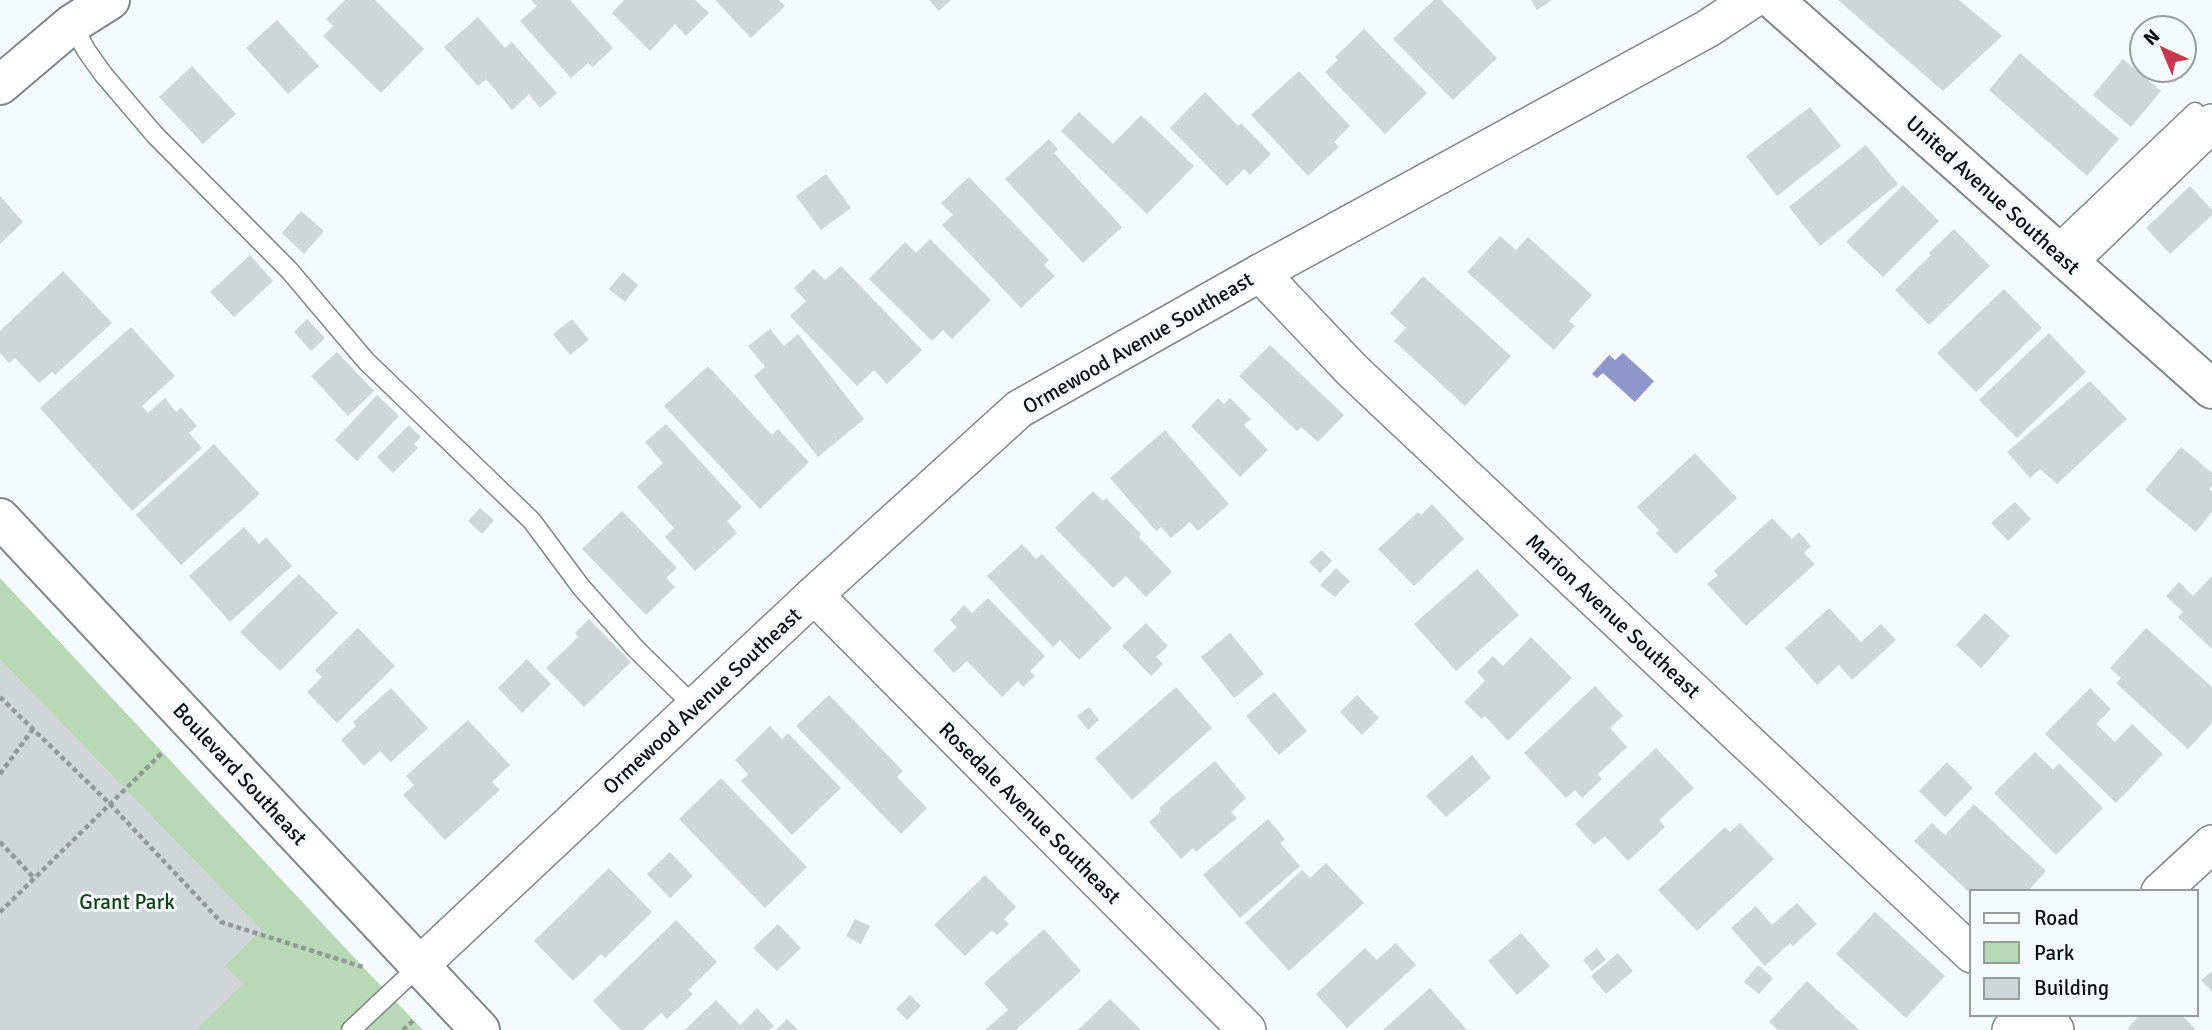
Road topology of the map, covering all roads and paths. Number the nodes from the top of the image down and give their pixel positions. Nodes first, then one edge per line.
1 (110, 0) edge
2 (1751, 0) edge
3 (1774, 0) edge
4 (72, 24) junction
5 (0, 85) edge
6 (2204, 118) edge
7 (2060, 255) junction
8 (1260, 273) junction
9 (2212, 389) edge
10 (0, 518) edge
11 (814, 595) junction
12 (0, 697) edge
13 (695, 707) junction
14 (33, 729) junction
15 (163, 752) dead end
16 (0, 774) edge
17 (110, 804) junction
18 (0, 842) edge
19 (2212, 844) edge
20 (34, 878) junction
21 (2162, 890) edge
22 (0, 912) edge
23 (1970, 952) edge
24 (419, 966) junction
25 (363, 967) dead end
26 (2026, 1016) edge
27 (2041, 1016) edge
28 (414, 1020) dead end
29 (351, 1030) edge
30 (403, 1030) edge
31 (480, 1030) edge
32 (1247, 1030) edge
33 (2011, 1030) edge
34 (2055, 1030) edge

1 - 4 street
2 - 8 street, Ormewood Avenue Southeast
3 - 7 street, United Avenue Southeast
4 - 5 street
4 - 13 lane
6 - 7 street
7 - 9 street, United Avenue Southeast
8 - 11 street, Ormewood Avenue Southeast
8 - 23 street, Marion Avenue Southeast
10 - 24 street, Boulevard Southeast
11 - 13 street, Ormewood Avenue Southeast
11 - 32 street, Rosedale Avenue Southeast
12 - 14 path
13 - 24 street, Ormewood Avenue Southeast
14 - 16 path
14 - 17 path
15 - 17 path
17 - 20 path
17 - 25 path
18 - 20 path
19 - 21 street
20 - 22 path
24 - 29 lane
24 - 31 street, Boulevard Southeast
26 - 33 street
27 - 34 street
28 - 30 path

